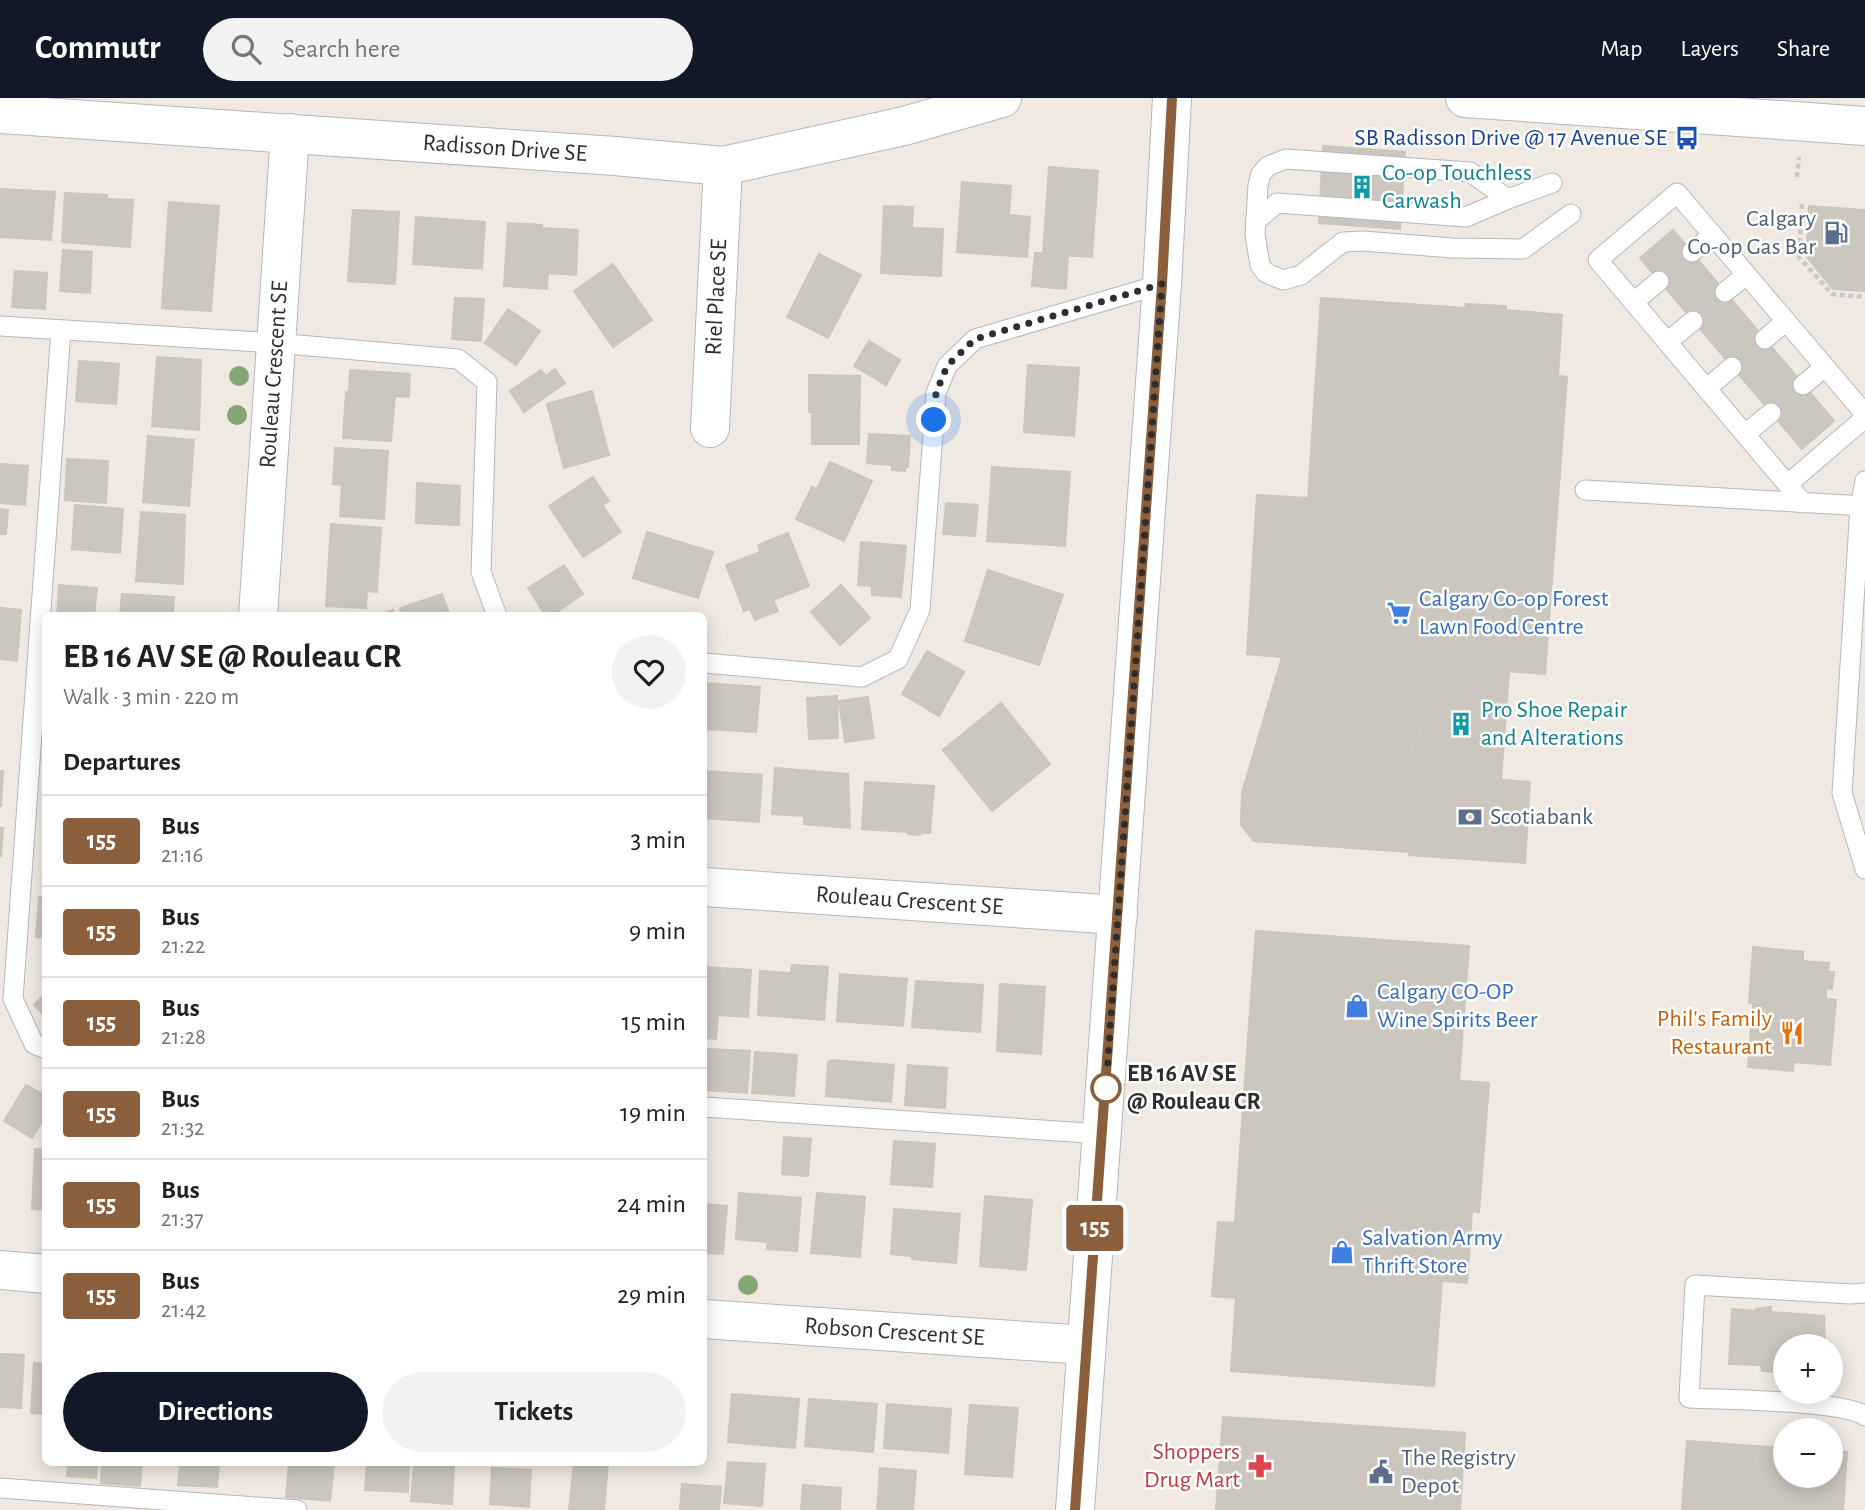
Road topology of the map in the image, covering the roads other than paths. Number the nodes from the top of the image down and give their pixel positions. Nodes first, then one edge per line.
1 (1002, 98) edge
2 (1172, 98) edge
3 (1465, 98) edge
4 (0, 114) edge
5 (1865, 126) edge
6 (290, 133) junction
7 (723, 166) junction
8 (1552, 183) dead end
9 (1508, 199) junction
10 (1571, 214) dead end
11 (1256, 221) junction
12 (1713, 235) junction
13 (1692, 253) dead end
14 (1746, 275) junction
15 (1659, 281) dead end
16 (1162, 284) junction
17 (1725, 292) dead end
18 (1634, 302) junction
19 (1693, 321) dead end
20 (1786, 321) junction
21 (0, 326) edge
22 (61, 330) junction
23 (1765, 339) dead end
24 (1667, 342) junction
25 (276, 344) junction
26 (1732, 367) dead end
27 (1825, 367) junction
28 (1803, 385) dead end
29 (1707, 388) junction
30 (1771, 413) dead end
31 (1865, 416) edge
32 (709, 428) dead end
33 (1745, 434) junction
34 (1865, 481) edge
35 (1788, 484) junction
36 (1586, 490) dead end
37 (1803, 503) junction
38 (1863, 506) edge
39 (258, 612) edge
40 (496, 612) edge
41 (707, 663) edge
42 (1865, 869) edge
43 (707, 887) edge
44 (1118, 915) junction
45 (42, 1047) edge
46 (707, 1107) edge
47 (1102, 1134) junction
48 (0, 1270) edge
49 (42, 1273) edge
50 (1865, 1293) edge
51 (707, 1319) edge
52 (1086, 1345) junction
53 (1865, 1416) edge
54 (0, 1488) edge
55 (297, 1510) edge
56 (1075, 1510) edge

1 - 7 street, Radisson Drive SE
2 - 16 street
3 - 5 street
4 - 6 street, Radisson Drive SE
6 - 7 street, Radisson Drive SE
6 - 25 street, Rouleau Crescent SE
7 - 32 street, Riel Place SE
8 - 9 lane
9 - 11 lane
9 - 11 lane
10 - 11 lane
12 - 13 lane
12 - 14 lane
12 - 18 lane
14 - 17 lane
14 - 20 lane
15 - 18 lane
16 - 41 lane
16 - 44 street
18 - 24 lane
19 - 24 lane
20 - 23 lane
20 - 27 lane
21 - 22 lane
22 - 25 lane
22 - 45 lane
24 - 29 lane
25 - 39 street, Rouleau Crescent SE
25 - 40 lane
26 - 29 lane
27 - 28 lane
27 - 31 lane
29 - 33 lane
30 - 33 lane
31 - 35 lane
33 - 35 lane
34 - 38 lane
35 - 37 lane
36 - 37 lane
37 - 38 lane
38 - 42 lane
43 - 44 street, Rouleau Crescent SE
44 - 47 street
46 - 47 lane
47 - 52 street
48 - 49 street
50 - 53 lane
51 - 52 street, Robson Crescent SE
52 - 56 street
54 - 55 lane

